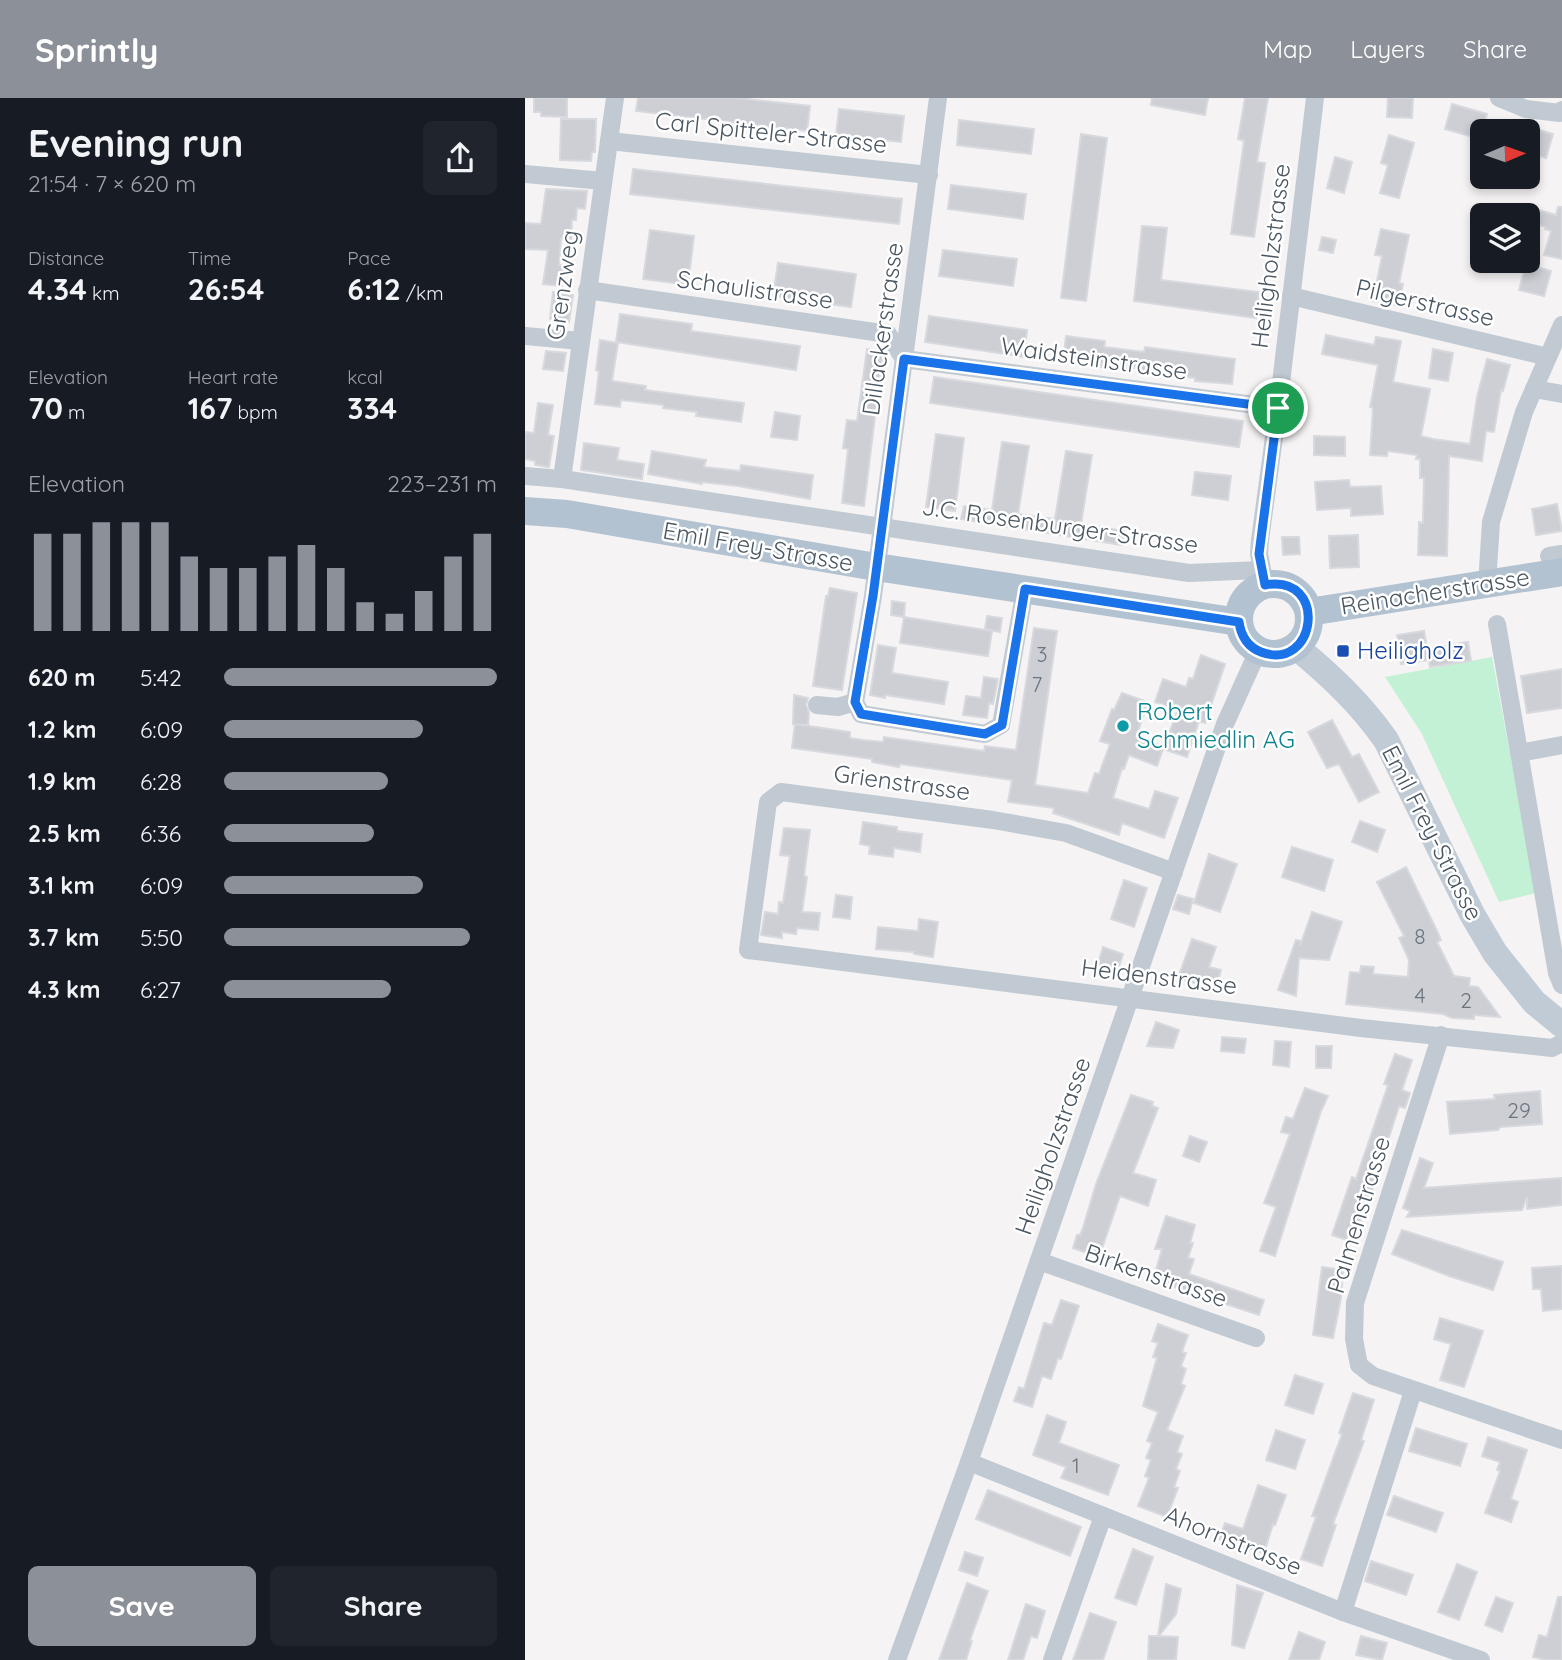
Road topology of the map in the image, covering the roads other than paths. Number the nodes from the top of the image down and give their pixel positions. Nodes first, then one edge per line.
1 (615, 98) edge
2 (938, 98) edge
3 (1315, 98) edge
4 (1499, 98) edge
5 (1562, 110) edge
6 (609, 141) junction
7 (525, 174) edge
8 (929, 175) junction
9 (603, 181) junction
10 (587, 290) junction
11 (1290, 296) junction
12 (1562, 325) edge
13 (525, 336) edge
14 (580, 341) junction
15 (1548, 357) junction
16 (904, 359) junction
17 (1534, 389) junction
18 (1562, 394) edge
19 (1278, 408) junction
20 (525, 475) edge
21 (562, 479) junction
22 (525, 511) edge
23 (881, 525) junction
24 (1558, 561) edge
25 (876, 566) junction
26 (1263, 577) junction
27 (1487, 584) junction
28 (1025, 589) junction
29 (1309, 612) junction
30 (1239, 622) junction
31 (1497, 624) dead end
32 (1296, 647) junction
33 (1258, 651) junction
34 (855, 702) junction
35 (817, 705) dead end
36 (1562, 745) edge
37 (1519, 752) junction
38 (1174, 872) junction
39 (748, 950) joint
40 (1562, 985) edge
41 (1130, 998) junction
42 (1562, 1024) edge
43 (1441, 1035) junction
44 (1562, 1042) edge
45 (1039, 1261) junction
46 (1256, 1338) dead end
47 (1413, 1391) junction
48 (1562, 1440) edge
49 (969, 1462) junction
50 (1103, 1516) junction
51 (1343, 1612) junction
52 (897, 1660) edge
53 (1052, 1660) edge
54 (1481, 1660) edge

1 - 6 street, Grenzweg
2 - 8 street, Dillackerstrasse
3 - 11 street, Heiligholzstrasse
4 - 5 street
6 - 8 street, Carl Spitteler-Strasse
6 - 9 street, Grenzweg
7 - 9 street
8 - 16 street, Dillackerstrasse
9 - 10 street, Grenzweg
10 - 14 street, Grenzweg
10 - 16 street, Schaulistrasse
11 - 15 street, Pilgerstrasse
11 - 19 street, Heiligholzstrasse
12 - 15 street
13 - 14 street
14 - 21 street, Grenzweg
15 - 17 street
16 - 19 street, Waidsteinstrasse
16 - 23 street, Dillackerstrasse
17 - 18 street
17 - 27 street
19 - 26 street, Heiligholzstrasse
20 - 21 street, J.C. Rosenburger-Strasse
21 - 23 street, J.C. Rosenburger-Strasse
22 - 25 main road, Emil Frey-Strasse
23 - 25 street, Dillackerstrasse
23 - 26 street, J.C. Rosenburger-Strasse
24 - 27 main road, Reinacherstrasse
25 - 28 main road, Emil Frey-Strasse
25 - 34 street, Dillackerstrasse
26 - 29 main road
26 - 30 main road
27 - 29 main road, Reinacherstrasse
28 - 30 main road, Emil Frey-Strasse
28 - 34 street
29 - 32 main road
30 - 33 main road
31 - 37 street
32 - 33 main road
32 - 42 street, Emil Frey-Strasse
33 - 38 street, Heiligholzstrasse
34 - 35 street
36 - 37 street
37 - 40 street
38 - 39 street, Grienstrasse
38 - 41 street, Heiligholzstrasse
39 - 41 street, Heidenstrasse
41 - 43 street, Heidenstrasse
41 - 45 street, Heiligholzstrasse
43 - 44 street, Heidenstrasse
43 - 47 street, Palmenstrasse
45 - 46 street, Birkenstrasse
45 - 49 street, Heiligholzstrasse
47 - 48 street, Palmenstrasse
47 - 51 street
49 - 50 street, Ahornstrasse
49 - 52 street, Heiligholzstrasse
50 - 51 street, Ahornstrasse
50 - 53 street
51 - 54 street, Ahornstrasse

